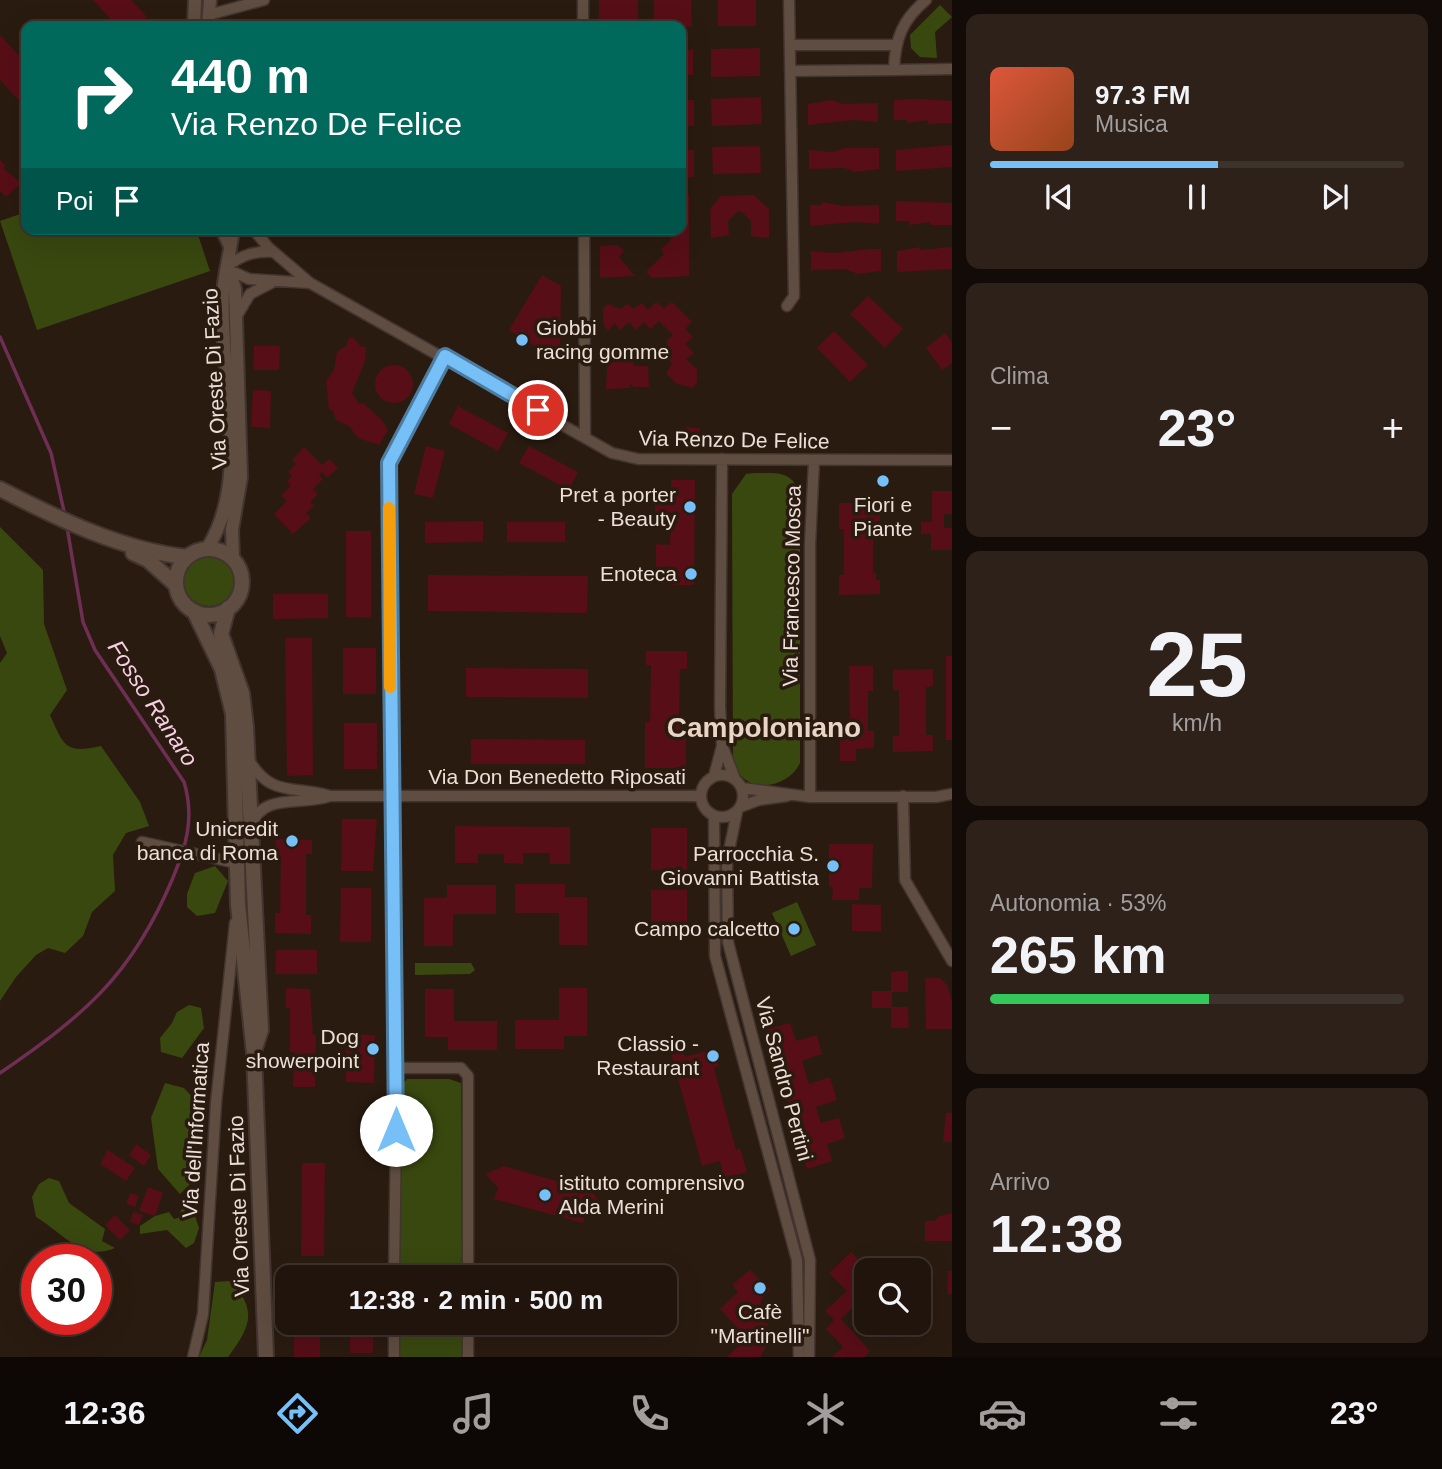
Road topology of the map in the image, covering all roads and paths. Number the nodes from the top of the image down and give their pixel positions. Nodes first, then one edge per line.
1 (195, 0) edge
2 (209, 0) edge
3 (264, 0) edge
4 (583, 0) edge
5 (789, 0) edge
6 (926, 0) edge
7 (194, 21) edge
8 (208, 21) edge
9 (583, 21) edge
10 (895, 45) junction
11 (790, 46) junction
12 (952, 69) edge
13 (894, 70) junction
14 (790, 71) junction
15 (225, 235) edge
16 (231, 235) edge
17 (258, 235) edge
18 (584, 235) edge
19 (229, 244) junction
20 (275, 253) junction
21 (229, 267) junction
22 (276, 281) junction
23 (310, 283) junction
24 (787, 306) dead end
25 (235, 325) junction
26 (445, 356) junction
27 (585, 436) junction
28 (722, 459) junction
29 (814, 460) junction
30 (952, 460) edge
31 (0, 489) edge
32 (118, 542) junction
33 (207, 549) junction
34 (187, 557) junction
35 (233, 559) junction
36 (176, 585) junction
37 (228, 608) junction
38 (194, 611) junction
39 (722, 746) junction
40 (247, 757) junction
41 (714, 776) junction
42 (735, 779) junction
43 (742, 788) junction
44 (952, 794) edge
45 (330, 796) junction
46 (391, 796) junction
47 (701, 796) junction
48 (788, 796) junction
49 (903, 796) junction
50 (810, 797) junction
51 (738, 809) junction
52 (714, 816) junction
53 (250, 832) junction
54 (142, 842) dead end
55 (236, 863) junction
56 (238, 905) junction
57 (952, 961) edge
58 (254, 1053) junction
59 (395, 1068) junction
60 (394, 1265) edge
61 (468, 1265) edge
62 (394, 1335) edge
63 (468, 1335) edge
64 (193, 1357) edge
65 (266, 1357) edge
66 (394, 1357) edge
67 (468, 1357) edge
68 (799, 1357) edge
69 (809, 1357) edge

1 - 7 street
2 - 8 street
3 - 8 street
4 - 9 street
5 - 11 street
6 - 10 street
10 - 11 street
10 - 13 street
11 - 14 street
12 - 13 street
13 - 14 street
14 - 24 street
15 - 19 street
16 - 19 street
17 - 20 street
18 - 27 street
19 - 21 street
20 - 21 street
20 - 23 street
21 - 22 street
21 - 25 street, Via Oreste Di Fazio
21 - 33 street, Via Oreste Di Fazio
22 - 23 street
22 - 25 street
23 - 26 street, Via Renzo De Felice
25 - 35 street, Via Oreste Di Fazio
26 - 27 street, Via Renzo De Felice
26 - 46 street
27 - 28 street, Via Renzo De Felice
28 - 29 street, Via Renzo De Felice
28 - 39 street
29 - 30 street, Via Renzo De Felice
29 - 50 street, Via Francesco Mosca
31 - 32 main road
32 - 34 main road
32 - 36 main road
33 - 34 main road
33 - 35 main road
34 - 36 main road
35 - 37 main road
36 - 38 main road
37 - 38 main road
37 - 40 main road, Via Oreste Di Fazio
38 - 55 main road, Via Oreste Di Fazio
39 - 41 street
39 - 42 street
40 - 45 street
40 - 53 main road, Via Oreste Di Fazio
41 - 42 street
41 - 47 street
42 - 43 street
43 - 48 street
43 - 51 street
44 - 49 street
45 - 46 street, Via Don Benedetto Riposati
45 - 53 street
46 - 47 street, Via Don Benedetto Riposati
46 - 59 street
47 - 52 street
48 - 50 street
48 - 51 street
49 - 50 street
49 - 57 street
51 - 52 street
51 - 69 street, Via Sandro Pertini
52 - 68 street, Via Sandro Pertini
53 - 58 main road, Via Oreste Di Fazio
54 - 55 street
55 - 56 main road, Via Oreste Di Fazio
56 - 58 main road, Via Oreste Di Fazio
56 - 64 street, Via dell'Informatica
58 - 65 main road, Via Oreste Di Fazio
59 - 60 street
59 - 61 street
62 - 66 street
63 - 67 street

